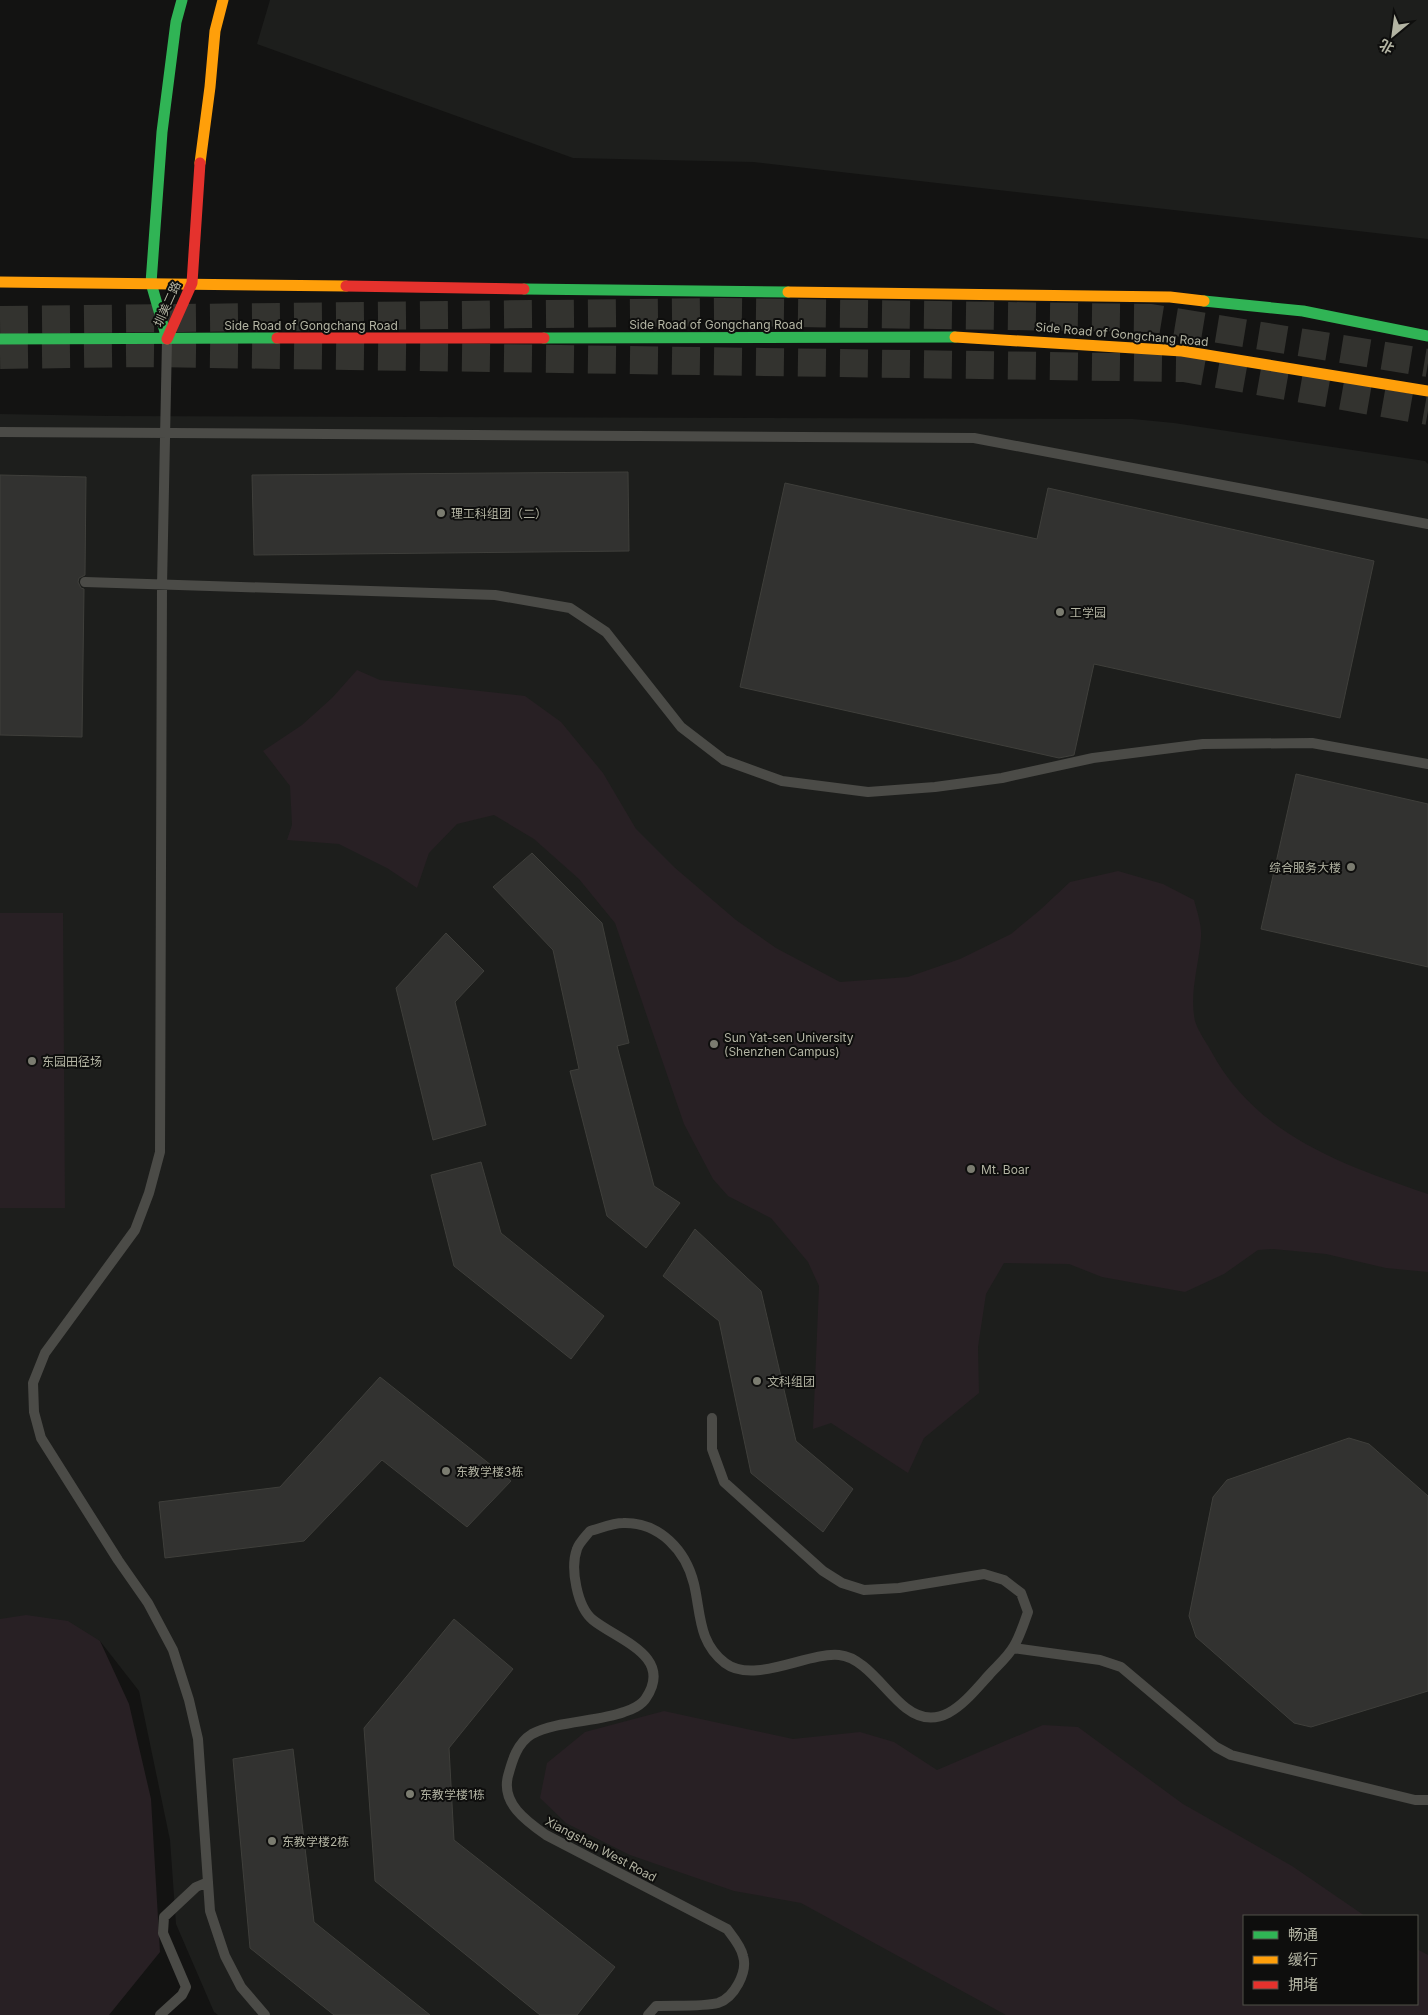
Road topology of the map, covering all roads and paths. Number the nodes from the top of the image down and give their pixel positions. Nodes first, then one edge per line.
1 (182, 0) edge
2 (223, 0) edge
3 (0, 282) edge
4 (151, 283) junction
5 (192, 283) junction
6 (1428, 336) edge
7 (0, 339) edge
8 (167, 339) junction
9 (1428, 391) edge
10 (0, 432) edge
11 (165, 433) junction
12 (1428, 524) edge
13 (84, 582) dead end
14 (162, 586) junction
15 (1428, 764) edge
16 (712, 1418) dead end
17 (1013, 1648) junction
18 (1428, 1800) edge
19 (208, 1882) junction
20 (160, 2015) edge
21 (265, 2015) edge
22 (648, 2015) edge

1 - 4 main road, 圳美二路
2 - 5 main road, 圳美二路
3 - 4 main road
4 - 5 main road
4 - 8 main road, 圳美二路
5 - 6 main road
5 - 8 main road, 圳美二路
7 - 8 main road, Side Road of Gongchang Road
8 - 9 main road, Side Road of Gongchang Road
8 - 11 lane
10 - 11 lane
11 - 12 lane
11 - 14 lane
13 - 14 lane
14 - 15 lane
14 - 19 lane
16 - 17 lane, Xiangshan West Road
17 - 18 lane
17 - 22 lane, Xiangshan West Road
19 - 20 lane
19 - 21 lane

